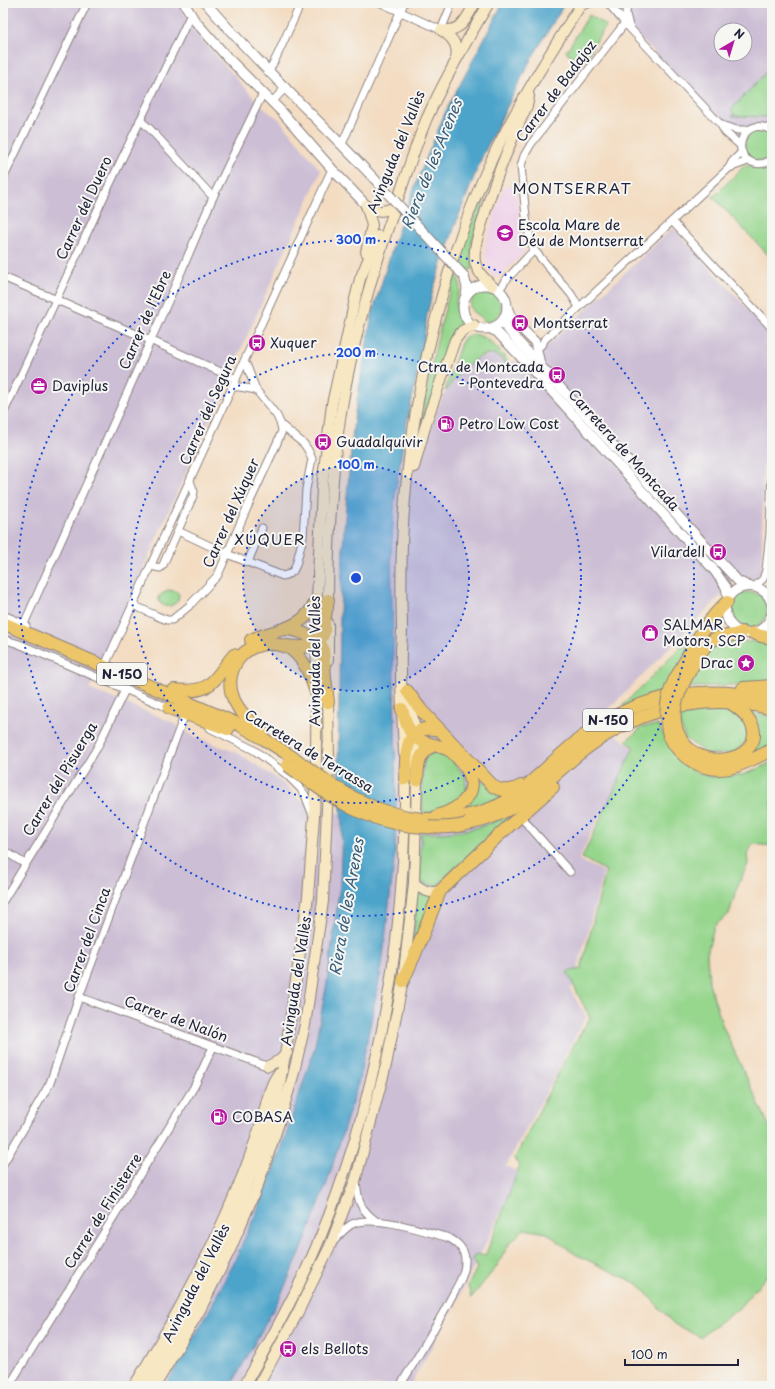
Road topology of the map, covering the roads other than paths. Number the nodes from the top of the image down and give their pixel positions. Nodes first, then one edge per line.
1 (87, 3) edge
2 (184, 3) edge
3 (206, 3) edge
4 (301, 3) edge
5 (404, 3) edge
6 (452, 3) edge
7 (475, 3) edge
8 (481, 3) edge
9 (489, 3) edge
10 (591, 3) edge
11 (607, 3) edge
12 (627, 3) edge
13 (383, 4) edge
14 (580, 5) edge
15 (401, 12) junction
16 (191, 14) junction
17 (624, 23) junction
18 (630, 28) junction
19 (441, 30) junction
20 (456, 48) junction
21 (455, 62) junction
22 (269, 71) junction
23 (286, 87) junction
24 (530, 87) junction
25 (263, 93) junction
26 (272, 102) junction
27 (140, 120) junction
28 (721, 125) junction
29 (771, 129) edge
30 (748, 130) junction
31 (342, 144) junction
32 (741, 149) junction
33 (748, 160) junction
34 (770, 162) edge
35 (729, 168) junction
36 (332, 169) junction
37 (3, 179) edge
38 (213, 197) junction
39 (366, 205) junction
40 (391, 208) junction
41 (672, 221) junction
42 (534, 250) junction
43 (3, 276) edge
44 (464, 276) junction
45 (360, 279) junction
46 (481, 285) junction
47 (496, 288) junction
48 (466, 296) junction
49 (55, 300) junction
50 (507, 307) junction
51 (579, 307) junction
52 (504, 318) junction
53 (474, 325) junction
54 (489, 328) junction
55 (772, 328) edge
56 (515, 338) junction
57 (150, 340) junction
58 (539, 344) junction
59 (244, 362) junction
60 (540, 365) junction
61 (236, 379) junction
62 (232, 387) junction
63 (256, 390) junction
64 (3, 414) edge
65 (281, 425) junction
66 (772, 466) edge
67 (190, 482) junction
68 (405, 502) junction
69 (771, 521) edge
70 (262, 528) dead end
71 (178, 531) junction
72 (770, 533) junction
73 (772, 547) edge
74 (227, 554) junction
75 (248, 562) junction
76 (151, 566) junction
77 (751, 586) junction
78 (771, 599) edge
79 (323, 600) junction
80 (728, 600) junction
81 (133, 606) junction
82 (772, 614) edge
83 (3, 625) edge
84 (27, 627) junction
85 (285, 629) junction
86 (747, 632) junction
87 (772, 638) edge
88 (3, 639) edge
89 (317, 642) junction
90 (19, 644) junction
91 (285, 646) junction
92 (402, 651) junction
93 (107, 661) junction
94 (772, 686) edge
95 (125, 690) junction
96 (174, 690) junction
97 (407, 691) junction
98 (704, 692) junction
99 (317, 695) junction
100 (772, 699) edge
101 (328, 702) junction
102 (730, 702) junction
103 (168, 708) junction
104 (402, 709) junction
105 (772, 709) edge
106 (183, 720) junction
107 (234, 727) junction
108 (439, 730) junction
109 (673, 733) junction
110 (607, 734) junction
111 (414, 735) junction
112 (433, 745) junction
113 (772, 750) edge
114 (292, 762) junction
115 (411, 780) junction
116 (530, 783) junction
117 (520, 816) junction
118 (314, 817) junction
119 (461, 817) junction
120 (3, 850) edge
121 (25, 864) junction
122 (570, 872) dead end
123 (414, 883) junction
124 (440, 891) junction
125 (3, 901) edge
126 (403, 981) junction
127 (80, 997) junction
128 (306, 1012) junction
129 (213, 1046) junction
130 (285, 1055) junction
131 (266, 1065) junction
132 (278, 1080) junction
133 (3, 1164) edge
134 (356, 1178) junction
135 (377, 1221) junction
136 (330, 1246) junction
137 (9, 1386) edge
138 (134, 1386) edge
139 (144, 1386) edge
140 (155, 1386) edge
141 (244, 1386) edge
142 (258, 1386) edge
143 (400, 1386) edge

1 - 37 street
2 - 16 street
3 - 22 street
4 - 22 street
5 - 15 street
6 - 19 street
7 - 19 main road
8 - 20 main road, Avinguda del Vallès
9 - 21 main road, Avinguda del Vallès
10 - 14 street
11 - 17 street
12 - 18 street
13 - 15 street
14 - 24 main road
15 - 19 street
15 - 31 street
16 - 25 street
16 - 27 street, Carrer del Duero
17 - 18 street
17 - 42 street, Carrer de Badajoz
18 - 28 street
19 - 20 main road
20 - 21 main road
20 - 40 main road, Avinguda del Vallès
21 - 40 main road, Avinguda del Vallès
22 - 23 street
23 - 26 street
23 - 31 street
24 - 47 main road
24 - 68 main road
25 - 26 street
25 - 38 street, Carrer de l'Ebre
26 - 36 street
27 - 38 street
27 - 49 street, Carrer del Duero
28 - 30 street
28 - 32 street
29 - 30 street
30 - 32 street
31 - 44 street, bridge
32 - 33 street
32 - 35 street
33 - 34 street
33 - 35 street
35 - 41 street
36 - 39 street
36 - 59 street, Carrer del Segura
38 - 57 street, Carrer de l'Ebre
39 - 40 main road
39 - 45 main road
40 - 45 main road, Avinguda del Vallès
40 - 79 main road, Avinguda del Vallès
41 - 51 street
41 - 55 street
42 - 47 street
42 - 51 street, Carrer de Badajoz
43 - 49 street
44 - 46 street
44 - 48 street
45 - 79 main road, Avinguda del Vallès
46 - 47 street
46 - 48 street
47 - 50 street
48 - 53 street
49 - 57 street
49 - 64 street, Carrer del Duero
50 - 52 street
50 - 58 street
51 - 58 street
52 - 54 street
52 - 56 street, Carretera de Montcada
53 - 54 street
53 - 68 main road
54 - 80 street, Carretera de Montcada
56 - 58 street
56 - 60 street, Carretera de Montcada
57 - 61 street
57 - 84 street, Carrer de l'Ebre
58 - 60 street
59 - 61 street, Carrer del Segura
59 - 63 street
60 - 77 street, Carretera de Montcada
61 - 62 street, Carrer del Segura
62 - 63 street
62 - 67 street, Carrer del Segura
63 - 65 street
65 - 74 street, Carrer del Xúquer
65 - 75 street
66 - 69 street
67 - 71 street
67 - 76 street, Carrer del Segura
68 - 92 main road
69 - 72 street
70 - 75 street
71 - 74 street
71 - 76 street
72 - 73 street
72 - 77 street
74 - 75 street
74 - 81 street, Carrer del Xúquer
76 - 81 street, Carrer del Segura
77 - 78 street, Carretera de Montcada
77 - 80 street
79 - 85 main road
79 - 89 main road
79 - 101 main road, Avinguda del Vallès
80 - 86 street, Carretera de Montcada
80 - 109 main road, bridge
81 - 93 street, Carrer del Segura
82 - 86 street
83 - 84 main road
83 - 90 street
83 - 107 main road, Carretera de Terrassa / N-150
84 - 93 main road
85 - 89 main road
85 - 96 main road
86 - 87 main road
86 - 109 main road, bridge
88 - 90 street
89 - 91 main road
89 - 99 main road, Avinguda del Vallès
89 - 101 main road
90 - 95 street
91 - 99 main road
91 - 114 main road
92 - 97 main road
92 - 104 main road
93 - 96 main road
94 - 98 main road
95 - 103 street
95 - 121 street, Carrer del Pisuerga
96 - 107 main road
97 - 108 main road
97 - 111 main road
98 - 100 main road, Carretera de Terrassa / N-150
98 - 116 main road, Carretera de Terrassa / N-150
99 - 118 main road, Avinguda del Vallès
101 - 128 main road, Avinguda del Vallès
102 - 105 main road, Carretera de Terrassa / N-150
102 - 109 main road
102 - 110 main road, Carretera de Terrassa / N-150
103 - 106 street
103 - 107 main road
104 - 111 main road
104 - 115 main road
106 - 118 street
106 - 127 street, Carrer del Cinca
107 - 114 main road, Carretera de Terrassa / N-150
108 - 111 main road
108 - 116 main road
109 - 113 main road
110 - 117 main road
110 - 119 main road, Carretera de Terrassa / N-150
111 - 112 main road
111 - 115 main road
112 - 115 main road
112 - 119 main road
114 - 119 main road, Carretera de Terrassa / N-150, bridge
114 - 119 main road, Carretera de Terrassa / N-150, bridge
115 - 123 main road
115 - 141 main road
116 - 119 main road, Carretera de Terrassa / N-150
117 - 122 street
117 - 124 main road
118 - 130 main road, Avinguda del Vallès
120 - 121 street
121 - 125 street, Carrer del Pisuerga
123 - 124 main road
123 - 126 main road
124 - 126 main road
126 - 134 main road
127 - 129 street, Carrer de Nalón
127 - 133 street, Carrer del Cinca
128 - 130 main road
128 - 140 main road, Avinguda del Vallès
129 - 131 street, Carrer de Nalón
129 - 137 street, Carrer de Finisterre
130 - 131 main road
130 - 132 main road, Avinguda del Vallès
131 - 132 main road
132 - 138 main road
132 - 139 main road, Avinguda del Vallès
134 - 135 street
134 - 136 main road
135 - 136 street
135 - 143 street
136 - 142 main road

